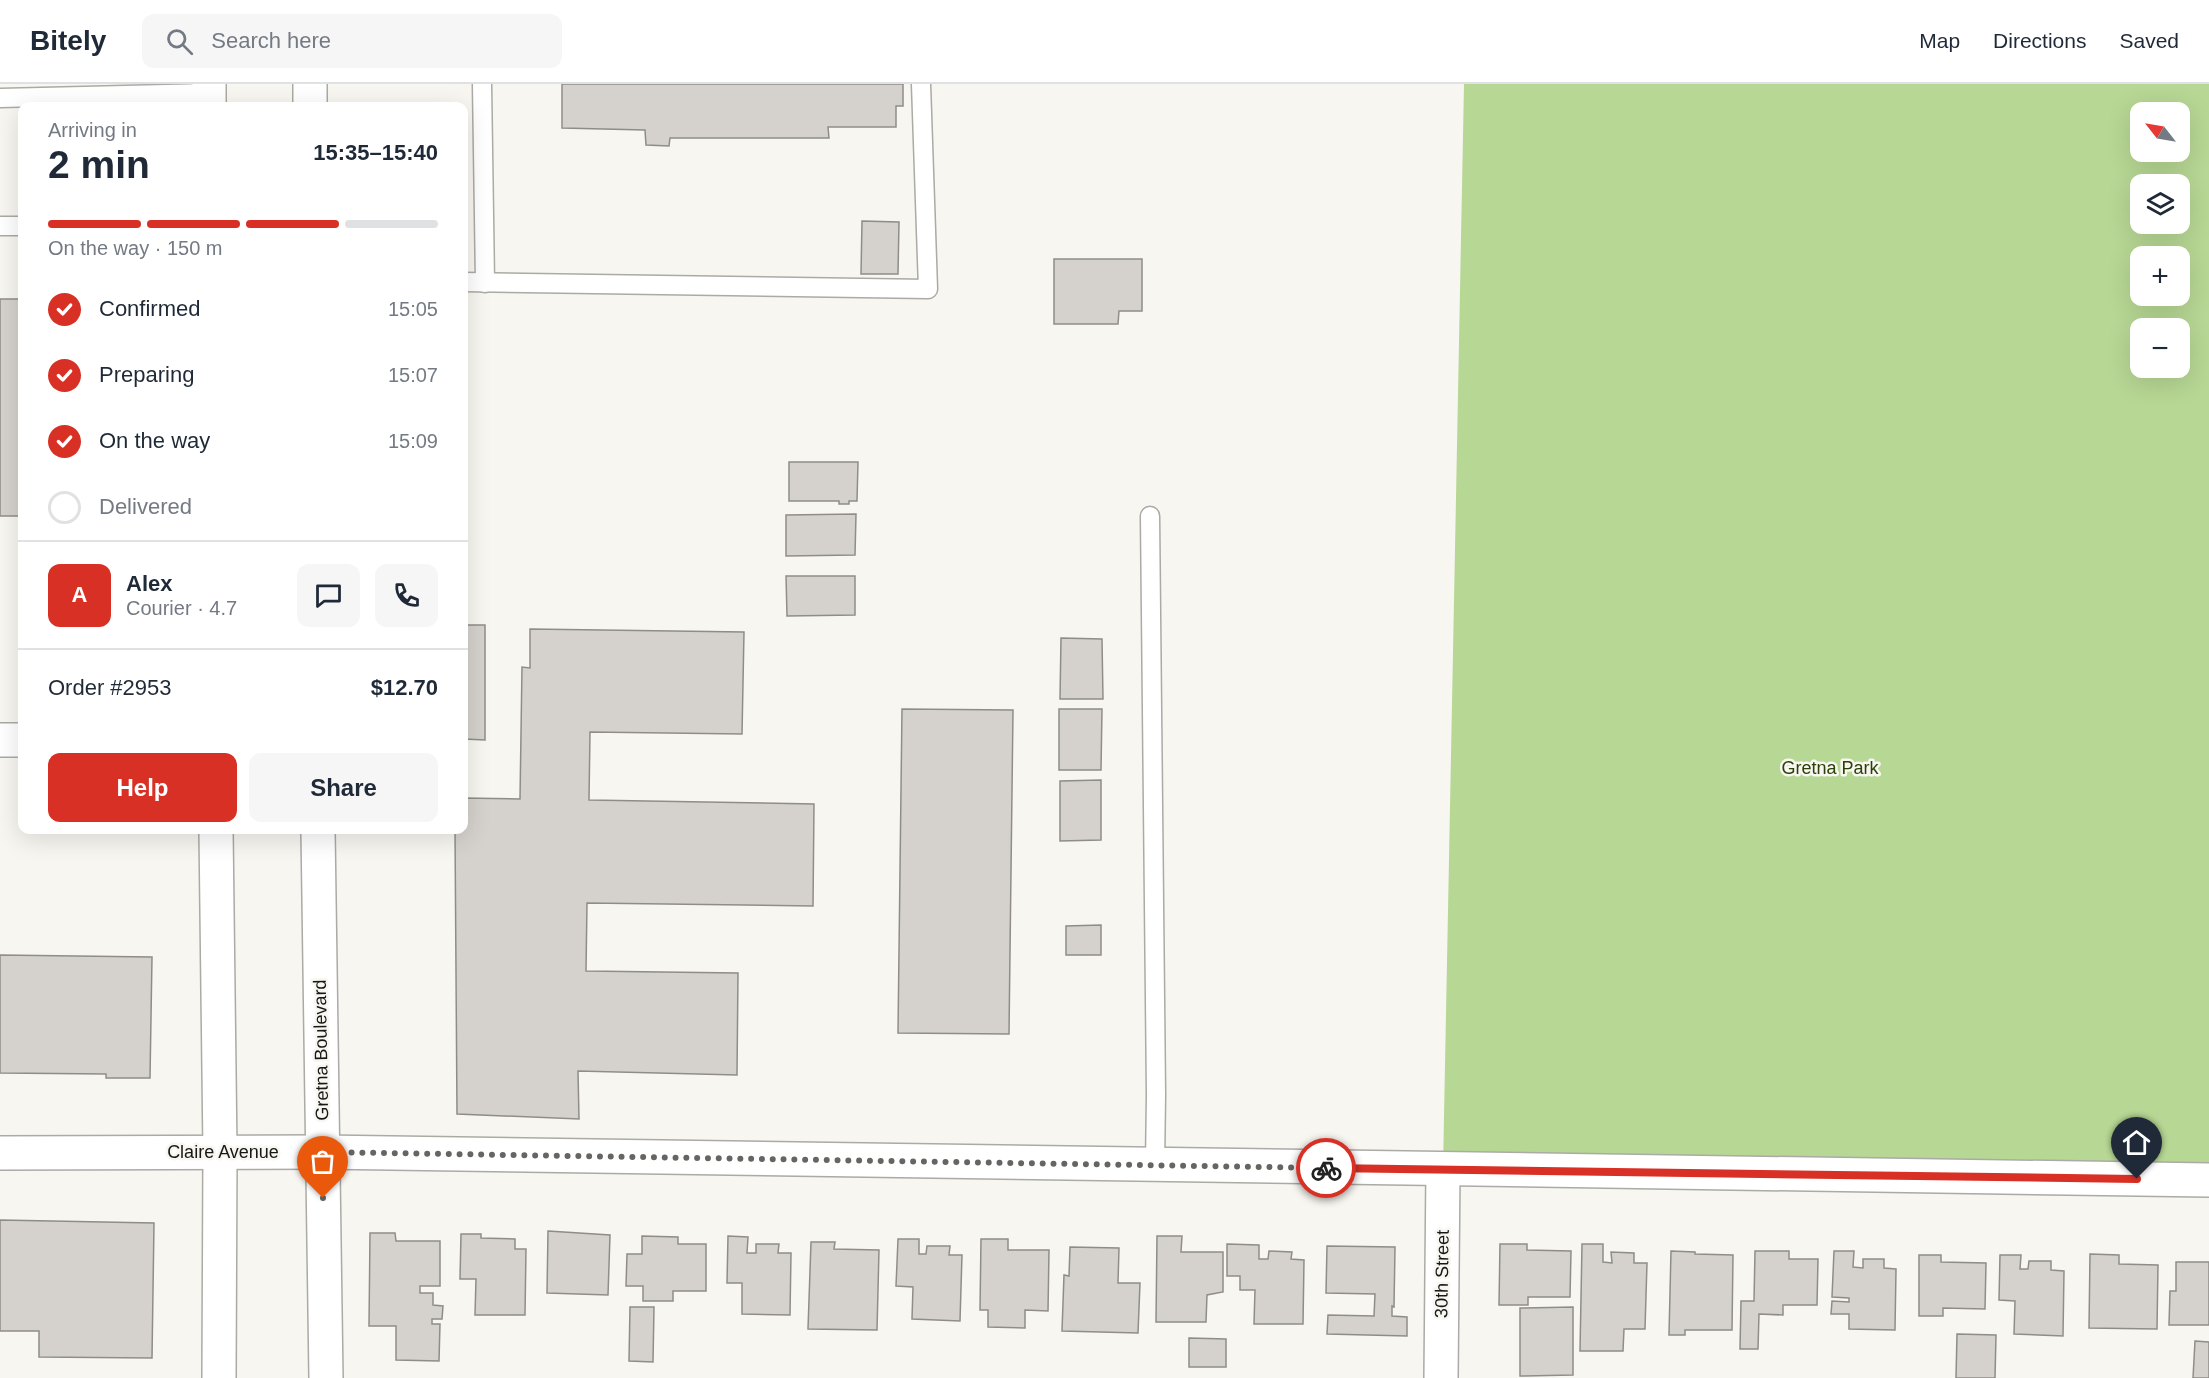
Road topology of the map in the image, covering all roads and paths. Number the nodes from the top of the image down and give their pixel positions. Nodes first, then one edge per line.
1 (310, 84) edge
2 (482, 84) edge
3 (921, 84) edge
4 (209, 94) edge
5 (0, 98) edge
6 (310, 102) edge
7 (0, 226) edge
8 (18, 226) edge
9 (468, 282) edge
10 (485, 283) junction
11 (1150, 516) dead end
12 (0, 740) edge
13 (18, 740) edge
14 (216, 834) edge
15 (318, 834) edge
16 (220, 1152) junction
17 (322, 1152) junction
18 (0, 1153) edge
19 (1155, 1165) junction
20 (1443, 1169) junction
21 (2209, 1180) edge
22 (219, 1378) edge
23 (326, 1378) edge
24 (1441, 1378) edge

1 - 6 street
2 - 10 lane
3 - 10 lane
4 - 5 lane
7 - 8 lane
9 - 10 lane
11 - 19 lane
12 - 13 street
14 - 16 street
15 - 17 street, Gretna Boulevard
16 - 17 street, Claire Avenue
16 - 18 street, Claire Avenue
16 - 22 street
17 - 19 street, Claire Avenue
17 - 23 street, Gretna Boulevard
19 - 20 street, Claire Avenue
20 - 21 street, Claire Avenue
20 - 24 street, 30th Street

